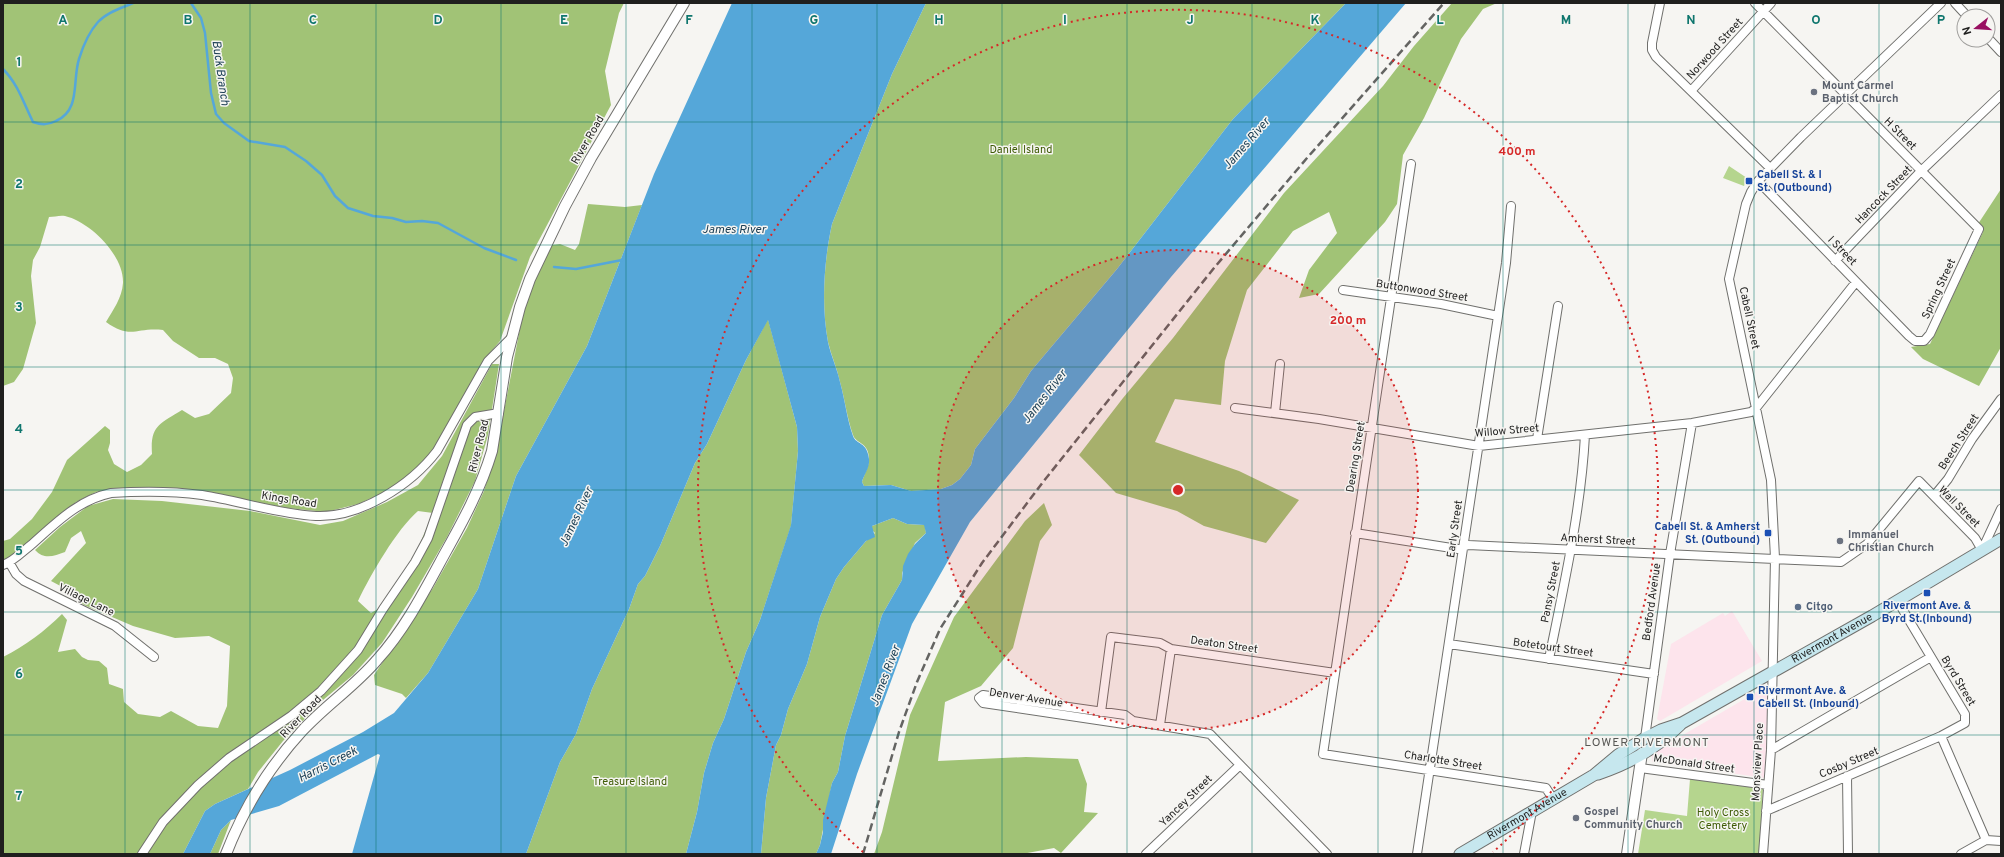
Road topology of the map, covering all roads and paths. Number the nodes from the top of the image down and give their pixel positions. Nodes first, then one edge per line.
1 (684, 3) edge
2 (1660, 3) edge
3 (1755, 3) edge
4 (1771, 3) edge
5 (1941, 3) edge
6 (1763, 11) junction
7 (1691, 91) junction
8 (1846, 95) junction
9 (2001, 95) edge
10 (1411, 164) dead end
11 (1770, 168) junction
12 (1922, 171) junction
13 (1758, 181) junction
14 (1511, 206) dead end
15 (1979, 229) joint
16 (1835, 261) junction
17 (1856, 282) junction
18 (1343, 290) dead end
19 (1392, 297) junction
20 (1558, 306) dead end
21 (1498, 316) junction
22 (1910, 336) joint
23 (512, 337) junction
24 (1280, 364) dead end
25 (2001, 399) edge
26 (1235, 408) dead end
27 (1756, 408) junction
28 (499, 413) junction
29 (1275, 414) junction
30 (1692, 423) junction
31 (1372, 428) junction
32 (1585, 435) junction
33 (1537, 440) junction
34 (1478, 446) junction
35 (1934, 496) junction
36 (2001, 509) edge
37 (1356, 533) junction
38 (2001, 539) edge
39 (1464, 547) junction
40 (1570, 550) junction
41 (1982, 550) junction
42 (1670, 554) junction
43 (1776, 558) junction
44 (1841, 562) joint
45 (6, 564) edge
46 (1897, 600) junction
47 (1449, 644) junction
48 (1171, 649) junction
49 (154, 657) dead end
50 (1931, 658) junction
51 (1549, 659) junction
52 (1774, 670) junction
53 (1335, 673) junction
54 (1654, 674) junction
55 (1102, 712) junction
56 (1134, 721) junction
57 (1682, 723) junction
58 (1160, 725) junction
59 (1941, 736) junction
60 (1645, 738) junction
61 (1771, 750) junction
62 (1642, 753) junction
63 (1323, 754) joint
64 (1240, 765) junction
65 (1640, 768) junction
66 (1430, 770) junction
67 (1598, 774) junction
68 (1847, 776) junction
69 (1768, 785) junction
70 (1553, 799) junction
71 (1532, 811) junction
72 (1766, 811) junction
73 (1986, 840) junction
74 (2001, 841) edge
75 (142, 854) edge
76 (226, 854) edge
77 (1146, 854) edge
78 (1327, 854) edge
79 (1417, 854) edge
80 (1460, 854) edge
81 (1524, 854) edge
82 (1627, 854) edge
83 (1763, 854) edge
84 (1848, 854) edge
85 (1961, 854) edge

1 - 23 street, River Road
2 - 7 street
3 - 6 street, H Street
4 - 6 street, Norwood Street
5 - 8 street, Cabell Street
6 - 7 street, Norwood Street
6 - 8 street, H Street
7 - 11 street
8 - 11 street, Cabell Street
8 - 12 street, H Street
9 - 12 street, Hancock Street
10 - 19 street, Dearing Street
11 - 13 street, Cabell Street
12 - 15 street, H Street
12 - 16 street, Hancock Street
13 - 16 street, I Street
13 - 27 street, Cabell Street
14 - 21 street, Early Street
15 - 22 street, Spring Street
16 - 17 street, I Street
17 - 22 street, I Street
17 - 27 street
18 - 19 street, Buttonwood Street
19 - 21 street, Buttonwood Street
19 - 31 street, Dearing Street
20 - 33 street
21 - 34 street, Early Street
23 - 28 street, River Road
23 - 45 street, Kings Road
24 - 29 street
25 - 35 street, Beech Street
26 - 29 street, Willow Street
27 - 30 street, Willow Street
27 - 43 street, Cabell Street
28 - 75 street
28 - 76 street, River Road
29 - 31 street, Willow Street
30 - 32 street, Willow Street
30 - 42 street, Bedford Avenue
31 - 34 street, Willow Street
31 - 37 street, Dearing Street
32 - 33 street, Willow Street
32 - 40 street, Pansy Street
33 - 34 street, Willow Street
34 - 39 street, Early Street
35 - 41 street, Wall Street
35 - 44 street, Wall Street
36 - 41 street
37 - 39 street, Amherst Street
37 - 53 street, Dearing Street
38 - 41 main road, Rivermont Avenue
39 - 40 street, Amherst Street
39 - 47 street, Early Street
40 - 42 street, Amherst Street
40 - 51 street, Pansy Street
41 - 46 main road, Rivermont Avenue
42 - 43 street, Amherst Street
42 - 54 street, Bedford Avenue
43 - 44 street, Amherst Street
43 - 52 street, Cabell Street
45 - 49 street, Village Lane
46 - 50 street, Byrd Street
46 - 52 main road, Rivermont Avenue
47 - 51 street, Botetourt Street
47 - 66 street, Early Street
48 - 53 street, Deaton Street
48 - 55 street, Deaton Street
48 - 58 street
50 - 59 street, Byrd Street
50 - 61 street
51 - 54 street, Botetourt Street
52 - 57 main road, Rivermont Avenue
52 - 61 street, Monsview Place
53 - 63 street, Dearing Street
54 - 60 street, Bedford Avenue
55 - 56 street, Denver Avenue
55 - 56 street, Denver Avenue
56 - 58 street, Denver Avenue
57 - 60 main road, Rivermont Avenue
57 - 62 main road, Rivermont Avenue
58 - 64 street, Denver Avenue
59 - 68 street, Cosby Street
59 - 73 street
60 - 67 main road, Rivermont Avenue
61 - 69 street, Monsview Place
62 - 65 street
62 - 67 main road, Rivermont Avenue
63 - 66 street, Charlotte Street
64 - 77 street, Yancey Street
64 - 78 street, Denver Avenue
65 - 69 street, McDonald Street
65 - 82 street
66 - 70 street, Charlotte Street
66 - 79 street, Early Street
67 - 70 main road, Rivermont Avenue
68 - 72 street, Cosby Street
68 - 84 street
69 - 72 street, Monsview Place
70 - 71 main road, Rivermont Avenue
71 - 80 main road, Rivermont Avenue
71 - 81 street
72 - 83 street, Monsview Place
73 - 74 street
73 - 85 street

